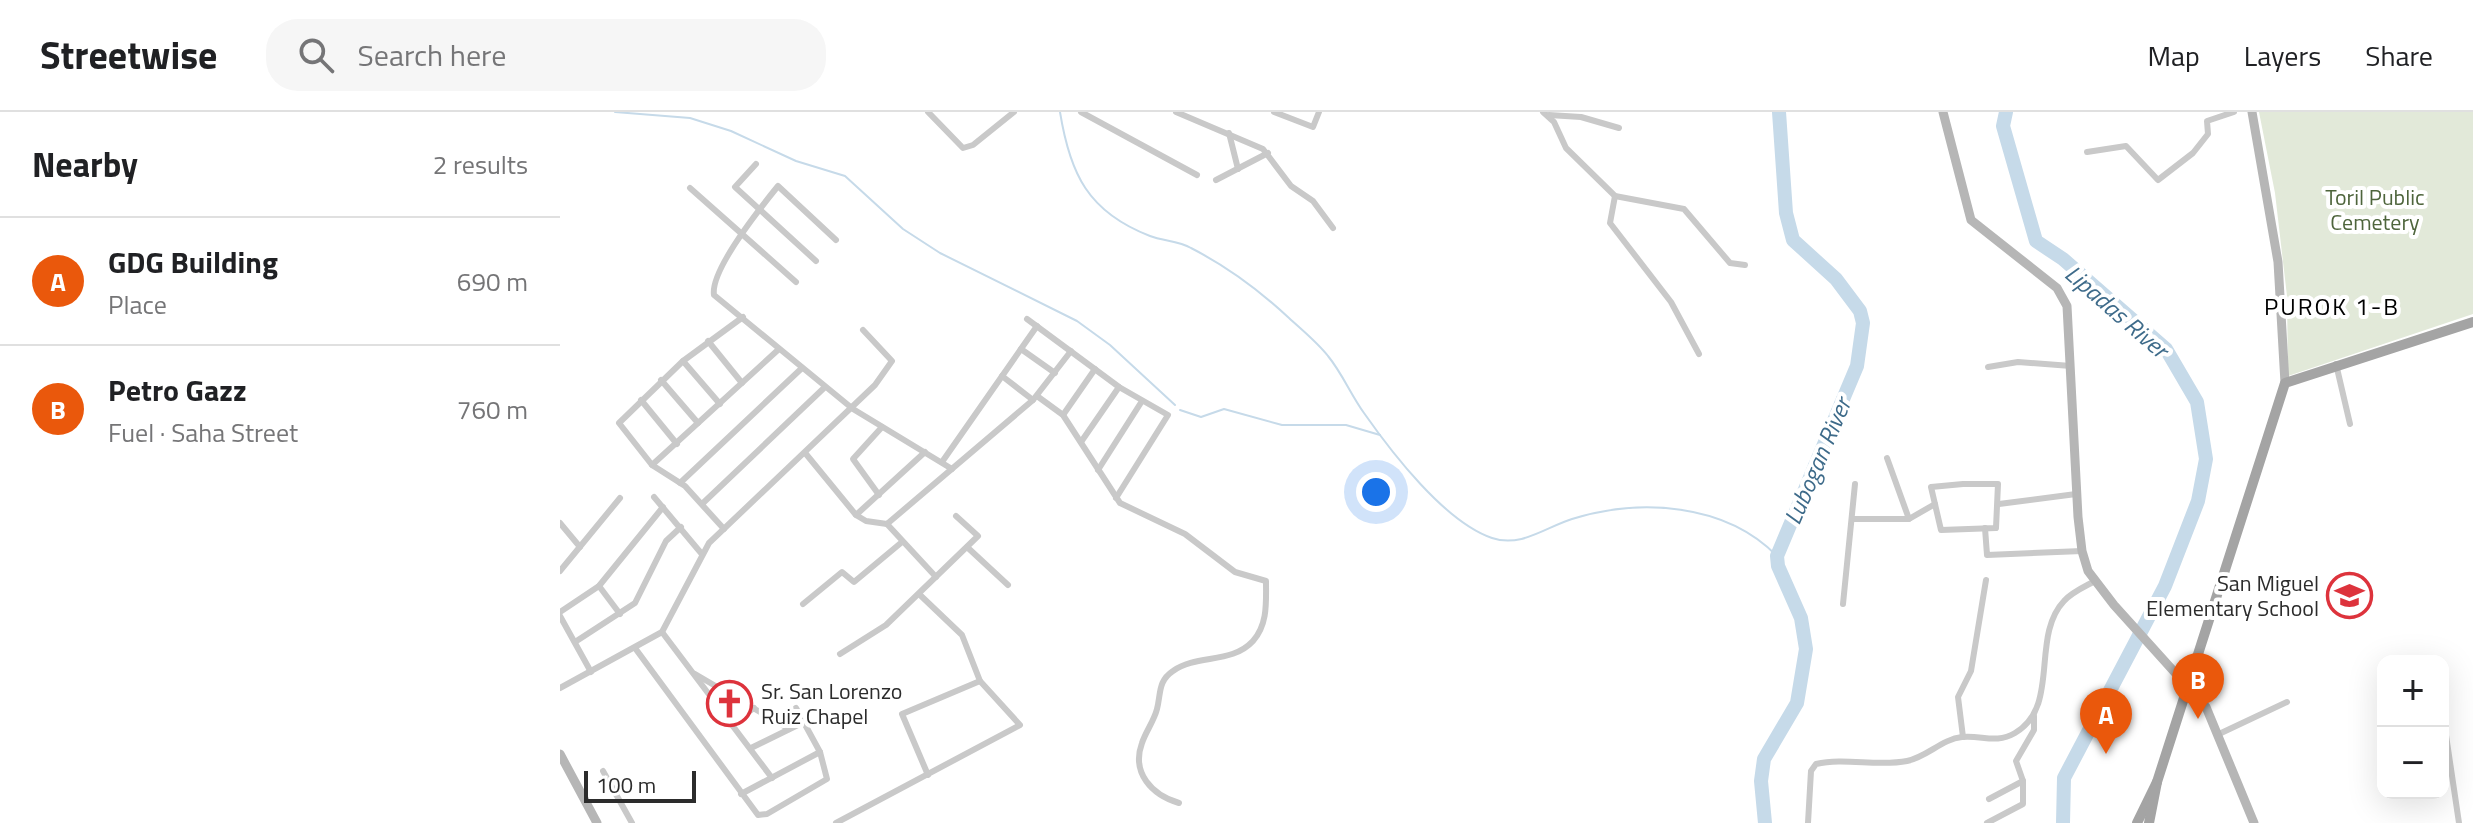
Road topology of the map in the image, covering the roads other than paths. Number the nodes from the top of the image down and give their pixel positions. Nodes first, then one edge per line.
1 (928, 112) edge
2 (1014, 112) edge
3 (1081, 112) edge
4 (1176, 112) edge
5 (1206, 112) edge
6 (1274, 112) edge
7 (1319, 112) edge
8 (1943, 112) edge
9 (2234, 112) edge
10 (2252, 112) edge
11 (1546, 114) edge
12 (1202, 122) junction
13 (1619, 128) dead end
14 (1229, 133) junction
15 (2087, 152) dead end
16 (1268, 153) junction
17 (756, 164) dead end
18 (1238, 169) junction
19 (1197, 175) dead end
20 (1216, 180) dead end
21 (690, 188) dead end
22 (1615, 196) junction
23 (760, 210) junction
24 (1333, 228) dead end
25 (742, 234) junction
26 (836, 240) dead end
27 (816, 261) dead end
28 (1745, 265) dead end
29 (796, 282) dead end
30 (743, 317) junction
31 (1027, 319) dead end
32 (2473, 322) edge
33 (1037, 326) junction
34 (863, 330) dead end
35 (708, 341) junction
36 (779, 349) junction
37 (1021, 349) junction
38 (1071, 351) junction
39 (1699, 354) dead end
40 (683, 361) junction
41 (2336, 364) junction
42 (2071, 366) junction
43 (1988, 367) dead end
44 (802, 368) junction
45 (1095, 369) junction
46 (1055, 373) junction
47 (1002, 376) junction
48 (661, 380) junction
49 (742, 383) junction
50 (2285, 383) junction
51 (825, 387) junction
52 (1119, 387) junction
53 (1035, 398) junction
54 (641, 400) junction
55 (1142, 401) junction
56 (720, 404) junction
57 (853, 409) junction
58 (1063, 415) junction
59 (698, 423) junction
60 (2350, 424) dead end
61 (882, 427) junction
62 (1081, 442) junction
63 (677, 444) junction
64 (925, 452) junction
65 (806, 454) junction
66 (1887, 458) dead end
67 (942, 462) junction
68 (652, 465) junction
69 (952, 469) junction
70 (1098, 470) junction
71 (680, 483) junction
72 (1855, 484) dead end
73 (2076, 494) junction
74 (879, 495) junction
75 (654, 497) dead end
76 (620, 498) dead end
77 (1116, 498) junction
78 (702, 504) junction
79 (1935, 504) junction
80 (1999, 504) junction
81 (663, 507) junction
82 (856, 515) junction
83 (956, 516) dead end
84 (1852, 519) junction
85 (1909, 519) junction
86 (560, 523) edge
87 (887, 524) junction
88 (681, 527) junction
89 (1985, 528) junction
90 (724, 529) junction
91 (902, 542) junction
92 (580, 547) junction
93 (967, 547) junction
94 (2082, 551) junction
95 (701, 553) junction
96 (560, 571) edge
97 (936, 577) junction
98 (1986, 580) dead end
99 (2095, 581) junction
100 (1008, 585) dead end
101 (599, 586) junction
102 (919, 594) junction
103 (803, 604) dead end
104 (1843, 604) dead end
105 (560, 614) edge
106 (620, 614) junction
107 (662, 632) junction
108 (575, 642) junction
109 (635, 648) junction
110 (840, 654) dead end
111 (591, 672) junction
112 (692, 672) junction
113 (980, 681) junction
114 (2188, 685) junction
115 (561, 686) edge
116 (2287, 702) dead end
117 (754, 708) junction
118 (796, 708) dead end
119 (2034, 716) junction
120 (804, 722) junction
121 (732, 723) junction
122 (2445, 727) edge
123 (789, 729) junction
124 (2219, 734) junction
125 (1963, 737) junction
126 (751, 748) junction
127 (820, 752) junction
128 (560, 754) edge
129 (603, 771) dead end
130 (928, 775) junction
131 (772, 778) junction
132 (2023, 781) junction
133 (2157, 782) junction
134 (741, 794) junction
135 (1989, 799) dead end
136 (1179, 803) dead end
137 (597, 823) edge
138 (632, 823) edge
139 (836, 823) edge
140 (1808, 823) edge
141 (1987, 823) edge
142 (2137, 823) edge
143 (2149, 823) edge
144 (2254, 823) edge
145 (2459, 823) edge

1 - 2 street
3 - 19 street
4 - 12 street
5 - 12 street
6 - 7 street
8 - 42 street
9 - 15 street
10 - 50 street
11 - 13 street
11 - 22 street
12 - 14 street
14 - 16 street
14 - 18 street
16 - 18 street
16 - 24 street
17 - 23 street
18 - 20 street
21 - 25 street
22 - 28 street
22 - 39 street
23 - 25 street
23 - 26 street
23 - 27 street
25 - 29 street
25 - 30 street
30 - 35 street
30 - 36 street
31 - 33 street
32 - 41 main road
33 - 37 street
33 - 38 street
34 - 57 street
35 - 40 street
35 - 49 street
36 - 44 street
36 - 49 street
37 - 46 street
37 - 47 street
38 - 45 street
38 - 46 street
40 - 48 street
40 - 56 street
41 - 50 main road
41 - 60 street
42 - 43 street
42 - 73 street
44 - 51 street
44 - 71 street
45 - 52 street
45 - 58 street
46 - 53 street
47 - 53 street
47 - 67 street
48 - 54 street
48 - 59 street
49 - 56 street
50 - 114 main road
51 - 57 street
51 - 78 street
52 - 55 street
52 - 62 street
53 - 58 street
53 - 69 street
54 - 63 street
54 - 68 street
55 - 70 street
55 - 77 street
56 - 59 street
57 - 61 street
57 - 65 street
58 - 62 street
59 - 63 street
61 - 64 street
61 - 74 street
62 - 70 street
63 - 68 street
64 - 67 street
64 - 74 street
65 - 82 street
65 - 90 street
66 - 85 street
67 - 69 street
68 - 71 street
69 - 87 street
70 - 77 street
71 - 78 street
72 - 84 street
73 - 80 street
73 - 94 street
74 - 82 street
75 - 81 street
76 - 92 street
77 - 136 street
78 - 90 street
79 - 80 street
79 - 85 street
79 - 89 street
80 - 89 street
81 - 88 street
81 - 101 street
82 - 87 street
83 - 93 street
84 - 85 street
84 - 104 street
86 - 92 street
87 - 91 street
88 - 95 street
88 - 106 street
89 - 94 street
90 - 95 street
91 - 97 street
91 - 103 street
92 - 96 street
93 - 97 street
93 - 100 street
94 - 99 street
95 - 107 street
97 - 102 street
98 - 125 street
99 - 114 street
99 - 119 street
101 - 105 street
101 - 106 street
102 - 110 street
102 - 113 street
105 - 108 street
106 - 108 street
107 - 109 street
107 - 112 street
108 - 111 street
109 - 111 street
109 - 134 street
111 - 115 street
112 - 117 street
112 - 121 street
113 - 130 street
113 - 130 street
114 - 124 street
114 - 133 main road
116 - 124 street
117 - 121 street
117 - 123 street
118 - 120 street
119 - 125 street
119 - 132 street
120 - 123 street
120 - 127 street
121 - 126 street
122 - 145 street
123 - 126 street
124 - 144 street
125 - 140 street
126 - 131 street
127 - 131 street
127 - 134 street
128 - 137 street
129 - 138 street
130 - 139 street
131 - 134 street
132 - 135 street
132 - 141 street
133 - 142 main road
133 - 143 main road

